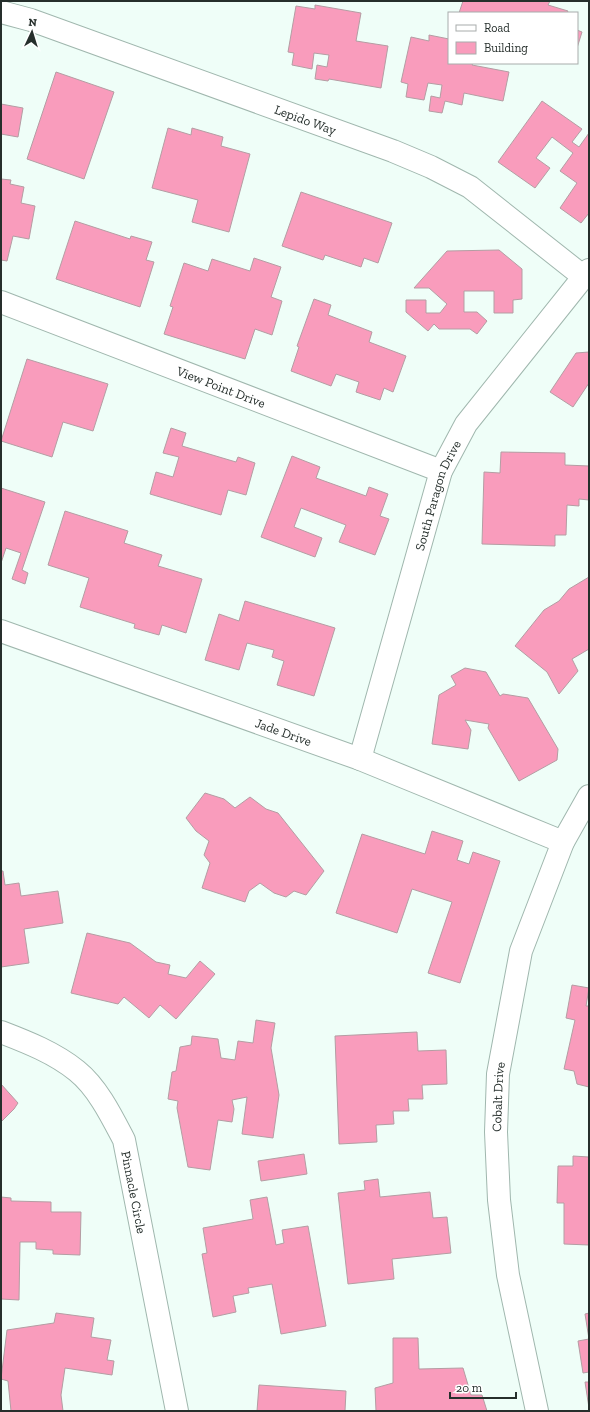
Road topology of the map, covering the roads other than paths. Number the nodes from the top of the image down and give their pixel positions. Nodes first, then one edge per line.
1 (1, 12) edge
2 (586, 274) edge
3 (1, 302) edge
4 (441, 471) junction
5 (1, 631) edge
6 (360, 759) junction
7 (589, 796) edge
8 (563, 842) junction
9 (1, 1032) edge
10 (177, 1411) edge
11 (537, 1411) edge

1 - 2 street, Lepido Way
2 - 4 street, South Paragon Drive
3 - 4 street, View Point Drive
4 - 6 street, South Paragon Drive
5 - 6 street, Jade Drive
6 - 8 street, Jade Drive
7 - 8 street, Cobalt Drive
8 - 11 street, Cobalt Drive
9 - 10 street, Pinnacle Circle

